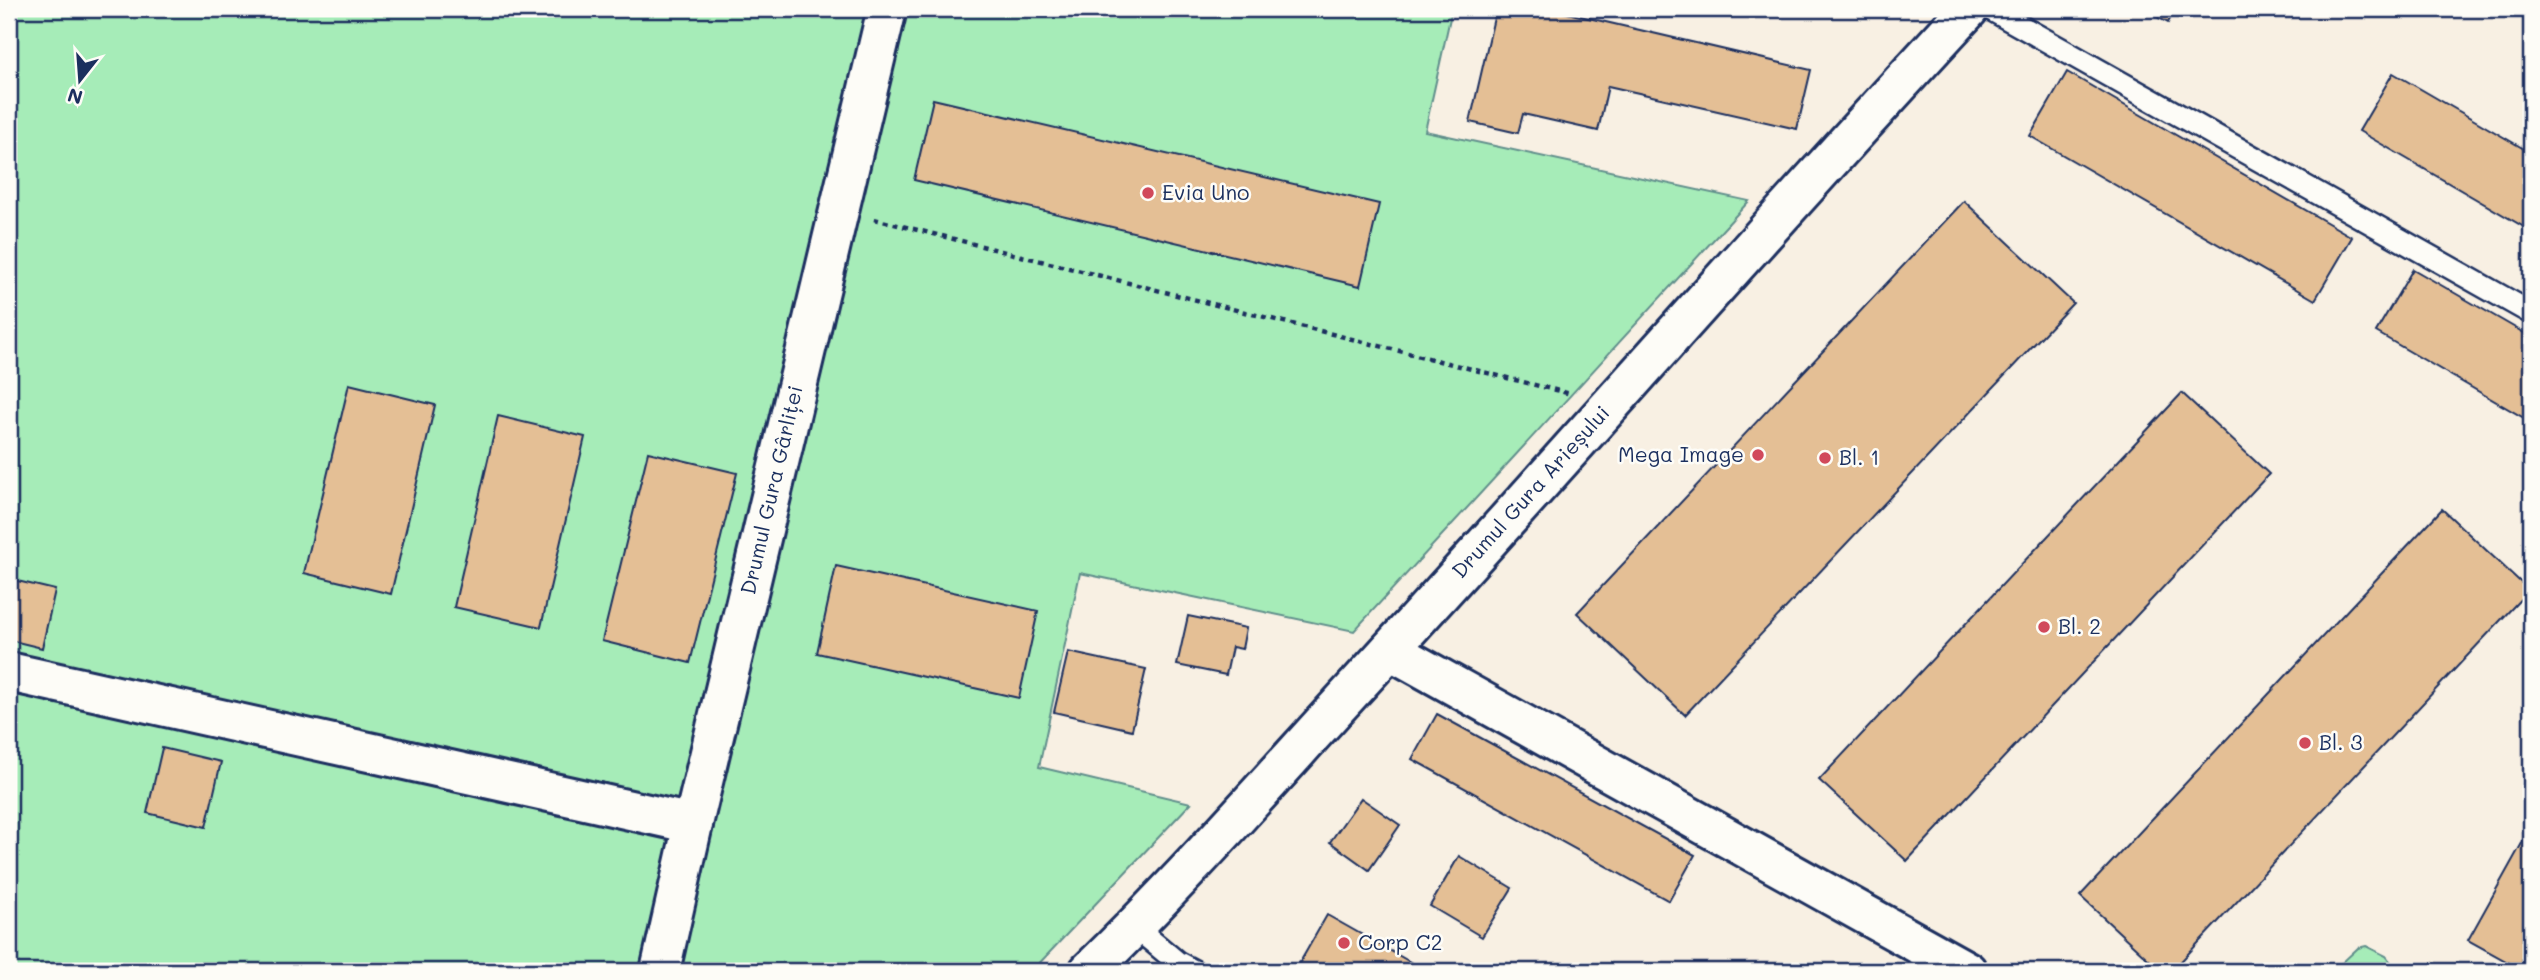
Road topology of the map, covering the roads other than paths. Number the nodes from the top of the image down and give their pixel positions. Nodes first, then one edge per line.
1 (887, 9) edge
2 (1969, 9) edge
3 (1990, 9) edge
4 (2531, 313) edge
5 (1390, 650) junction
6 (9, 672) edge
7 (693, 824) junction
8 (1135, 928) junction
9 (660, 971) edge
10 (1089, 971) edge
11 (1194, 971) edge
12 (1967, 971) edge

1 - 7 street, Drumul Gura Gârliței
2 - 5 street, Drumul Gura Arieșului
3 - 4 lane
5 - 8 street, Drumul Gura Arieșului
5 - 12 street
6 - 7 street
7 - 9 street, Drumul Gura Gârliței
8 - 10 street, Drumul Gura Arieșului
8 - 11 lane

